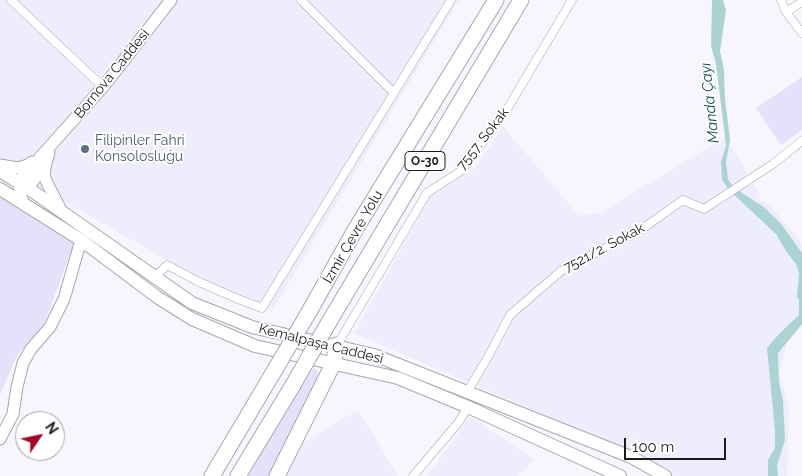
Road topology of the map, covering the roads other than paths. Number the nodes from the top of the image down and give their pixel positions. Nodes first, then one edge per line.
1 (11, 0) edge
2 (171, 0) edge
3 (301, 0) edge
4 (451, 0) edge
5 (496, 0) edge
6 (521, 0) edge
7 (572, 0) edge
8 (782, 0) edge
9 (802, 2) edge
10 (786, 12) junction
11 (802, 33) edge
12 (103, 87) junction
13 (394, 93) junction
14 (802, 142) edge
15 (51, 146) junction
16 (46, 163) junction
17 (0, 165) edge
18 (0, 171) edge
19 (3, 191) edge
20 (22, 191) junction
21 (62, 212) junction
22 (80, 240) junction
23 (155, 277) junction
24 (337, 345) junction
25 (333, 364) junction
26 (467, 392) junction
27 (468, 407) junction
28 (0, 439) edge
29 (212, 476) edge
30 (238, 476) edge
31 (277, 476) edge
32 (413, 476) edge
33 (620, 476) edge
34 (665, 476) edge

1 - 12 street
2 - 12 main road, Bornova Caddesi
3 - 13 street
4 - 13 street
5 - 29 highway, İzmir Çevre Yolu / O-30, bridge
6 - 30 highway, İzmir Çevre Yolu / O-30, bridge
7 - 24 street, 7557. Sokak
8 - 10 street
9 - 10 street
10 - 11 street
12 - 15 main road, Bornova Caddesi
13 - 23 street
14 - 26 street, 7521/2. Sokak
15 - 16 main road
15 - 17 main road, Bornova Caddesi
15 - 20 main road, Bornova Caddesi
16 - 20 main road
16 - 21 main road
18 - 20 main road, Kemalpaşa Caddesi
19 - 20 main road, Kemalpaşa Caddesi
20 - 21 main road, Kemalpaşa Caddesi
20 - 22 main road, Kemalpaşa Caddesi
21 - 23 main road, Kemalpaşa Caddesi
22 - 25 main road, Kemalpaşa Caddesi
22 - 28 main road
23 - 24 main road, Kemalpaşa Caddesi
24 - 25 highway
24 - 26 main road, Kemalpaşa Caddesi
25 - 27 main road, Kemalpaşa Caddesi
25 - 31 highway
26 - 34 main road, Kemalpaşa Caddesi
27 - 32 street
27 - 33 main road, Kemalpaşa Caddesi

